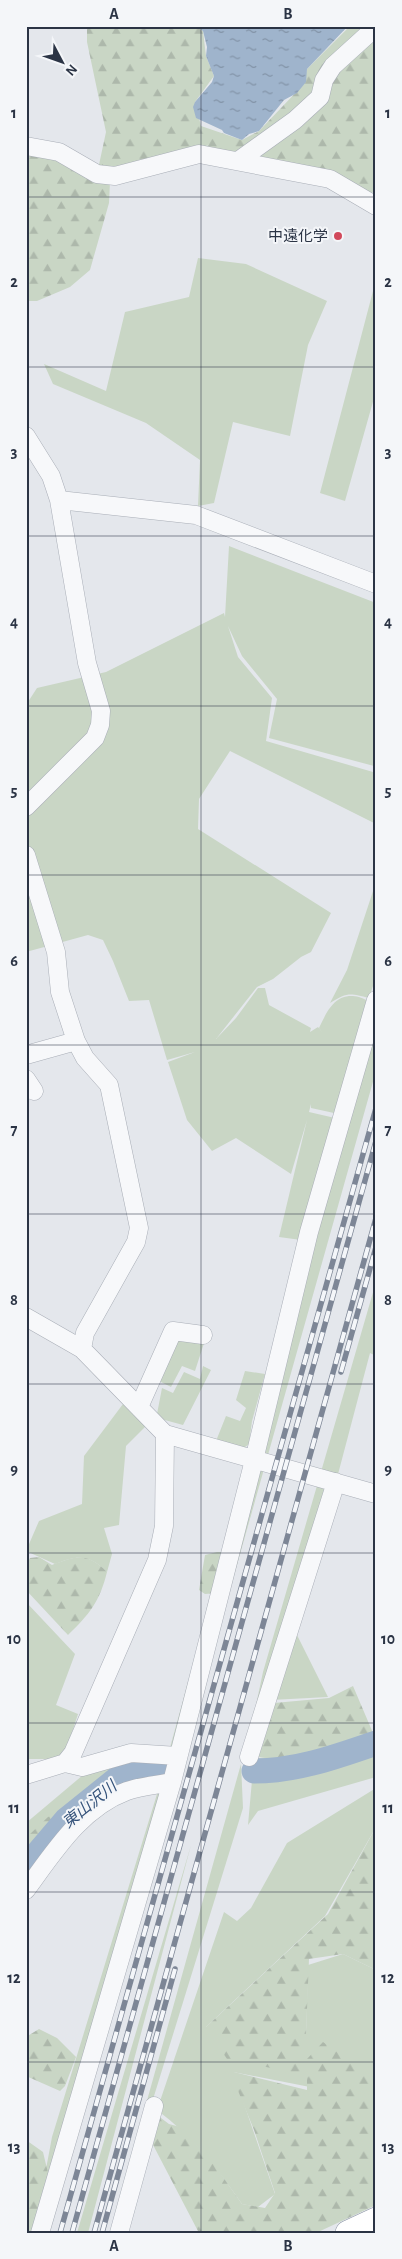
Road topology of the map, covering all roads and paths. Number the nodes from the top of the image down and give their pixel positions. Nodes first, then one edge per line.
1 (376, 27) edge
2 (26, 146) edge
3 (238, 160) junction
4 (376, 206) edge
5 (26, 436) edge
6 (59, 500) junction
7 (376, 584) edge
8 (26, 807) edge
9 (26, 855) edge
10 (376, 1000) edge
11 (76, 1041) junction
12 (26, 1055) edge
13 (26, 1317) edge
14 (203, 1335) dead end
15 (82, 1349) junction
16 (139, 1407) junction
17 (165, 1434) junction
18 (254, 1460) junction
19 (336, 1482) junction
20 (376, 1494) edge
21 (178, 1756) junction
22 (249, 1757) dead end
23 (65, 1764) junction
24 (26, 1775) edge
25 (172, 1782) junction
26 (26, 1890) edge
27 (154, 2106) dead end
28 (376, 2220) edge
29 (40, 2233) edge
30 (119, 2233) edge
31 (348, 2233) edge

1 - 3 street
2 - 3 street
3 - 4 street
5 - 6 street
6 - 7 street
6 - 8 street
9 - 11 street
10 - 18 street
11 - 12 street
11 - 15 street
13 - 15 street
14 - 16 street
15 - 16 street
16 - 17 street
17 - 18 street
17 - 23 street
18 - 19 street
18 - 21 street
19 - 20 street
19 - 22 street
21 - 23 street
21 - 25 street
23 - 24 street
25 - 26 street
25 - 29 street
27 - 30 street
28 - 31 highway

